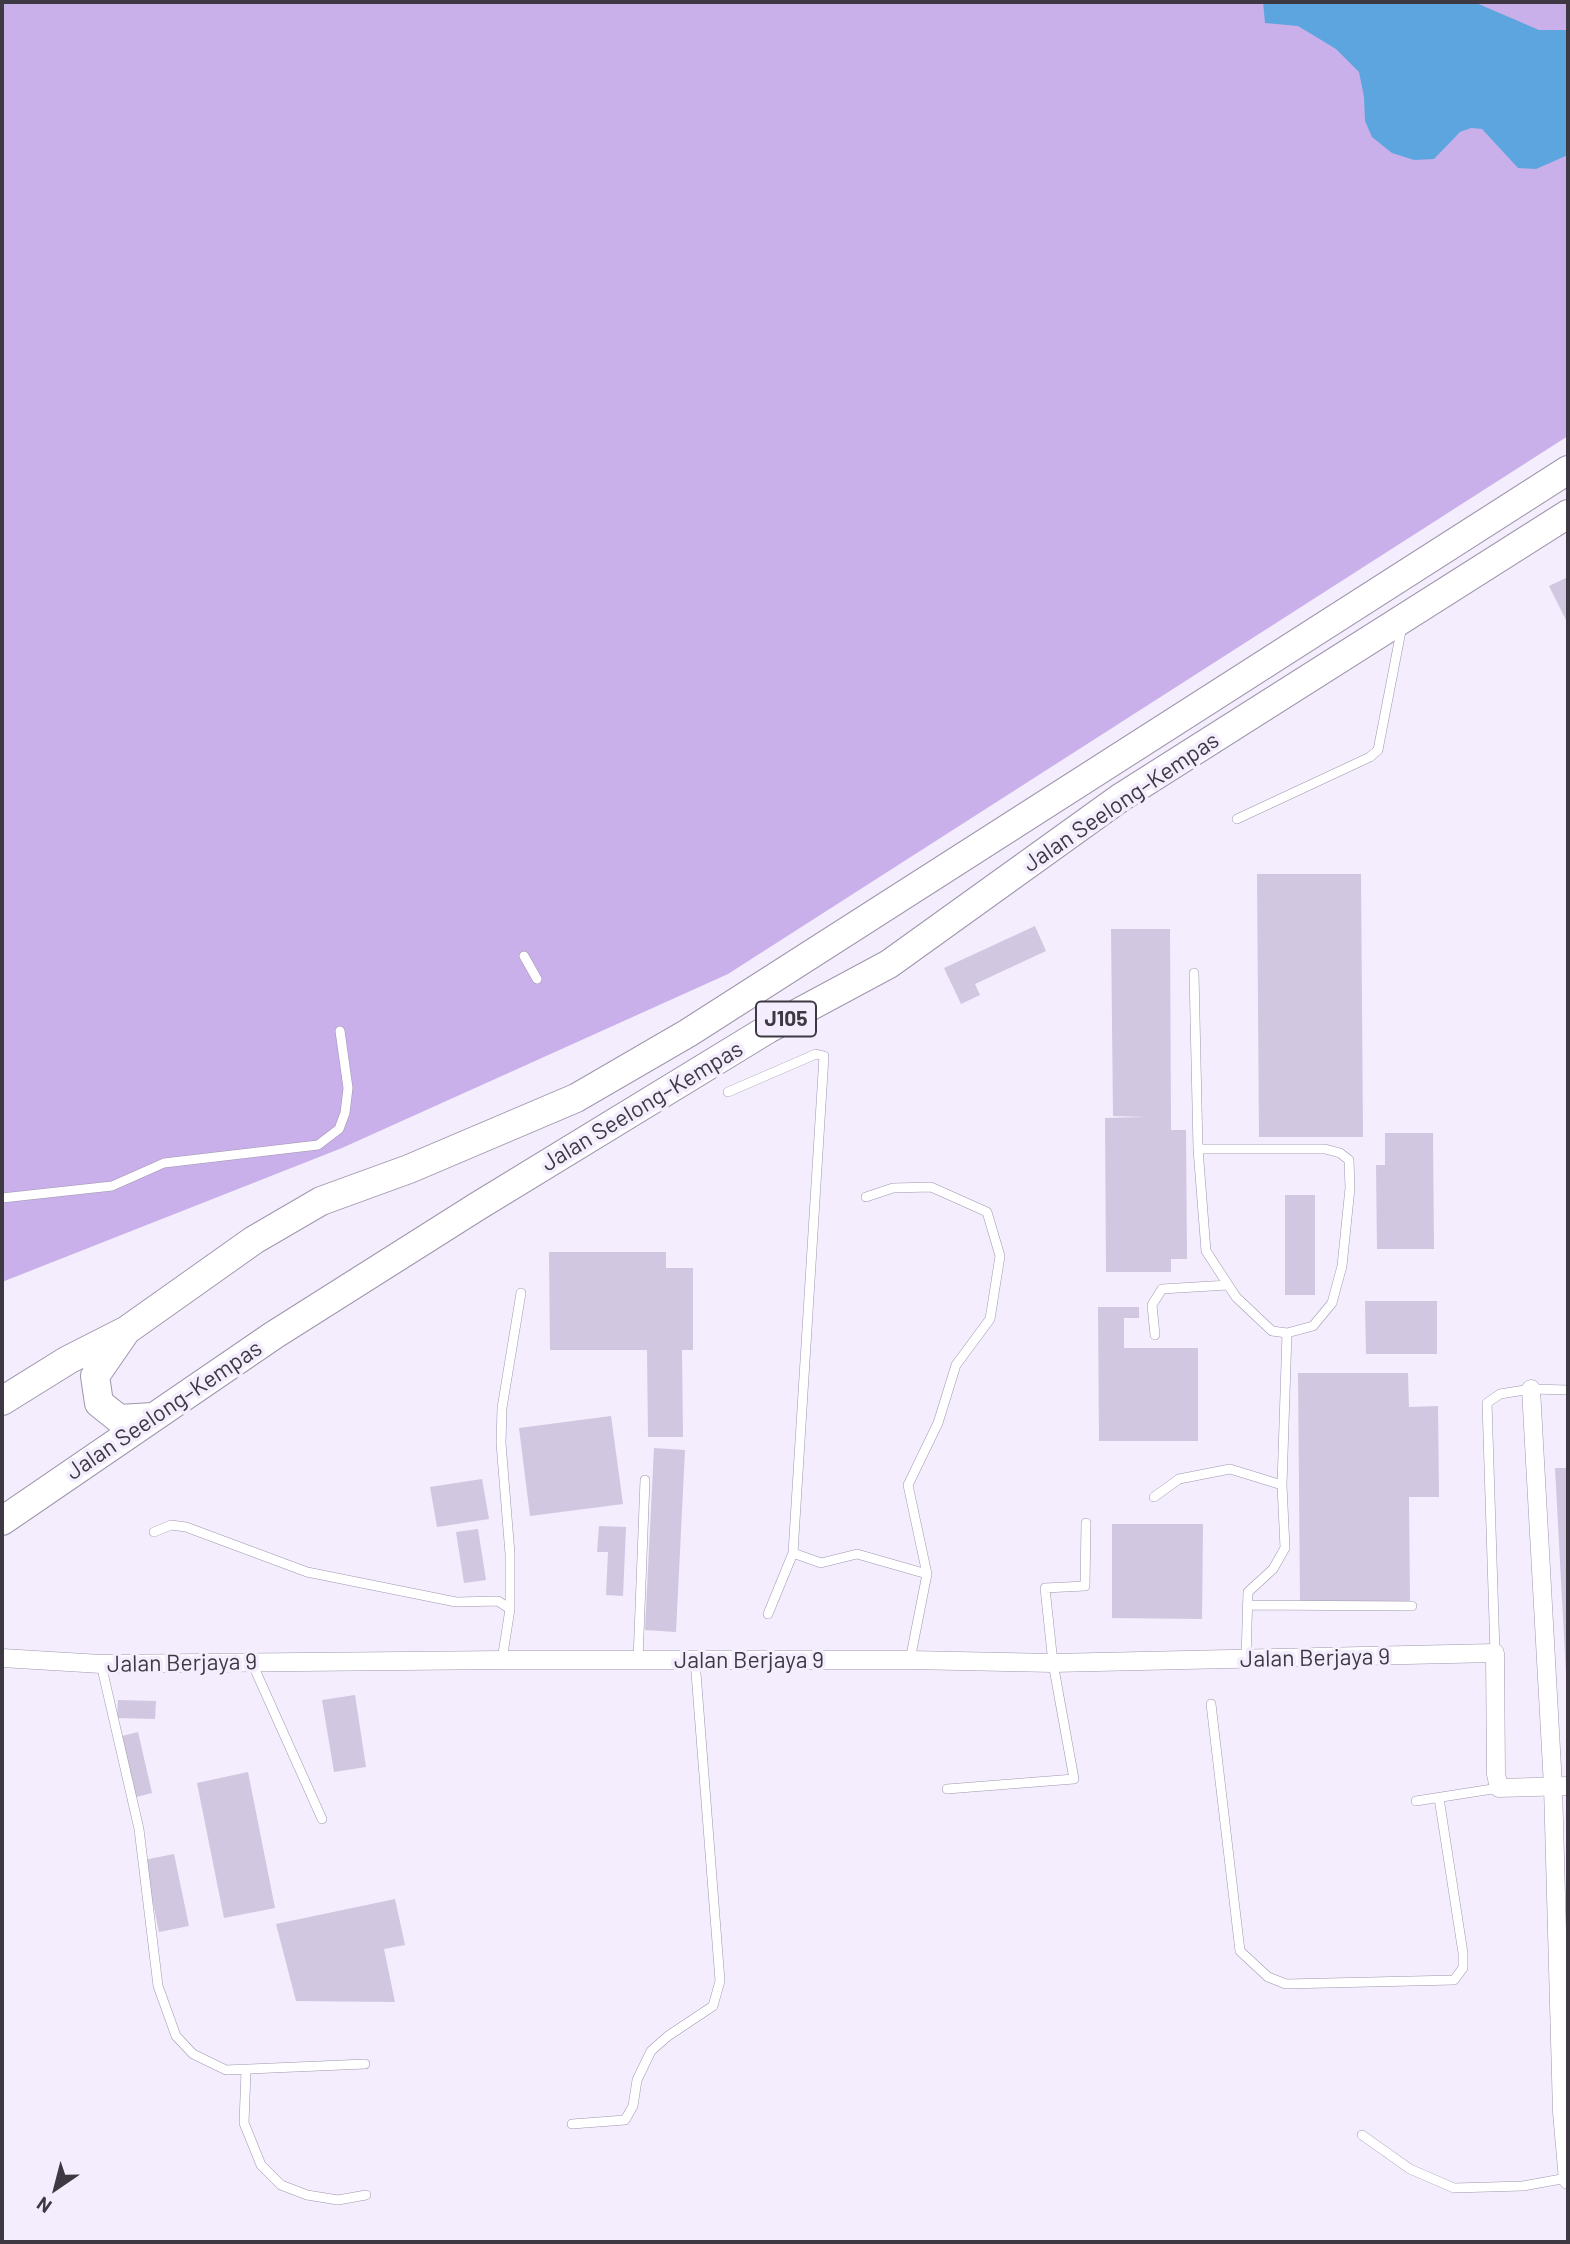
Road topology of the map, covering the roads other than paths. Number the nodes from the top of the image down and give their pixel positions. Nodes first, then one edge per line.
1 (1568, 470) edge
2 (1568, 514) edge
3 (1403, 621) junction
4 (1237, 818) dead end
5 (524, 956) dead end
6 (1194, 973) dead end
7 (537, 979) dead end
8 (340, 1031) dead end
9 (729, 1092) dead end
10 (1198, 1149) junction
11 (866, 1197) dead end
12 (2, 1198) edge
13 (1228, 1285) junction
14 (521, 1293) dead end
15 (127, 1330) junction
16 (1287, 1333) junction
17 (1155, 1335) dead end
18 (1531, 1389) junction
19 (1568, 1390) edge
20 (2, 1401) edge
21 (153, 1417) junction
22 (645, 1480) dead end
23 (1282, 1485) junction
24 (1154, 1497) dead end
25 (2, 1521) edge
26 (1086, 1523) dead end
27 (154, 1532) dead end
28 (793, 1553) junction
29 (927, 1574) junction
30 (1247, 1605) junction
31 (1412, 1606) dead end
32 (510, 1609) junction
33 (768, 1614) dead end
34 (1495, 1653) junction
35 (2, 1658) edge
36 (1246, 1659) junction
37 (502, 1660) junction
38 (638, 1660) junction
39 (695, 1660) junction
40 (910, 1660) junction
41 (252, 1661) junction
42 (1054, 1663) junction
43 (101, 1664) junction
44 (1211, 1704) dead end
45 (1561, 1786) edge
46 (1499, 1788) junction
47 (947, 1789) dead end
48 (1439, 1798) junction
49 (1416, 1801) dead end
50 (322, 1819) dead end
51 (365, 2064) dead end
52 (246, 2071) junction
53 (572, 2124) dead end
54 (1362, 2135) dead end
55 (1568, 2179) edge
56 (366, 2196) dead end

1 - 15 main road, Jalan Seelong–Kempas / J105
2 - 3 main road, Jalan Seelong–Kempas / J105
3 - 4 lane
3 - 21 main road, Jalan Seelong–Kempas / J105
5 - 7 lane
6 - 10 lane
8 - 12 lane
9 - 28 lane
10 - 13 lane
10 - 16 lane
11 - 29 lane
13 - 16 lane
13 - 17 lane
14 - 32 lane
15 - 20 main road, Jalan Seelong–Kempas / J105
15 - 21 main road
16 - 23 lane
18 - 19 lane
18 - 34 lane
18 - 45 street
21 - 25 main road, Jalan Seelong–Kempas / J105
22 - 38 lane
23 - 24 lane
23 - 30 lane
26 - 42 lane
27 - 32 lane
28 - 29 lane
28 - 33 lane
29 - 40 lane
30 - 31 lane
30 - 36 lane
32 - 37 lane
34 - 36 street, Jalan Berjaya 9
34 - 46 street
35 - 43 street, Jalan Berjaya 9
36 - 42 street, Jalan Berjaya 9
37 - 38 street, Jalan Berjaya 9
37 - 41 street, Jalan Berjaya 9
38 - 39 street, Jalan Berjaya 9
39 - 40 street, Jalan Berjaya 9
39 - 53 lane
40 - 42 street, Jalan Berjaya 9
41 - 43 street, Jalan Berjaya 9
41 - 50 lane
42 - 47 lane
43 - 52 lane
44 - 48 lane
45 - 46 street
45 - 55 street
46 - 48 lane
48 - 49 lane
51 - 52 lane
52 - 56 lane
54 - 55 lane

